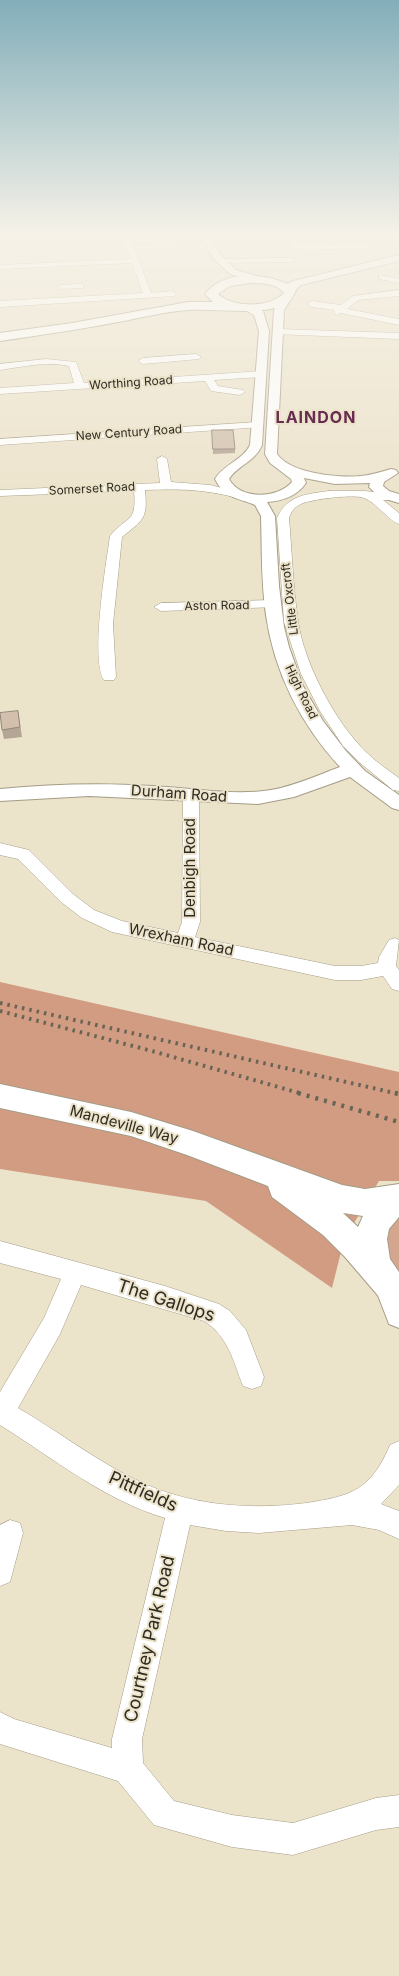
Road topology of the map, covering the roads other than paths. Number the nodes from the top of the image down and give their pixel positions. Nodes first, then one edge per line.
1 (81, 325) edge
2 (263, 325) edge
3 (278, 325) edge
4 (277, 332) junction
5 (399, 336) edge
6 (0, 337) edge
7 (196, 357) dead end
8 (0, 367) edge
9 (262, 374) junction
10 (208, 378) junction
11 (148, 382) junction
12 (80, 387) junction
13 (0, 392) edge
14 (234, 393) dead end
15 (258, 425) junction
16 (0, 442) edge
17 (162, 459) dead end
18 (288, 469) junction
19 (229, 471) junction
20 (399, 472) edge
21 (385, 475) junction
22 (185, 485) junction
23 (139, 486) junction
24 (166, 486) junction
25 (0, 493) edge
26 (234, 494) junction
27 (288, 494) junction
28 (355, 496) junction
29 (251, 498) junction
30 (393, 498) edge
31 (268, 516) junction
32 (399, 520) edge
33 (273, 604) junction
34 (161, 607) dead end
35 (109, 677) dead end
36 (353, 769) junction
37 (399, 786) edge
38 (191, 794) junction
39 (0, 795) edge
40 (399, 804) edge
41 (0, 849) edge
42 (184, 941) junction
43 (395, 945) dead end
44 (387, 967) junction
45 (399, 984) edge
46 (0, 1096) edge
47 (246, 1165) junction
48 (399, 1198) edge
49 (0, 1252) edge
50 (75, 1272) junction
51 (389, 1284) edge
52 (399, 1314) edge
53 (252, 1377) dead end
54 (1, 1412) edge
55 (399, 1454) edge
56 (180, 1510) junction
57 (332, 1512) junction
58 (399, 1526) edge
59 (10, 1533) dead end
60 (0, 1572) edge
61 (0, 1727) edge
62 (128, 1769) junction
63 (399, 1811) edge

1 - 6 main road
2 - 9 street
3 - 4 street
4 - 5 street
4 - 18 street
7 - 11 street
8 - 12 street
9 - 10 street, Worthing Road
9 - 15 street
10 - 11 street, Worthing Road
10 - 14 street
11 - 12 street, Worthing Road
12 - 13 street, Worthing Road
15 - 16 street, New Century Road
15 - 19 street
17 - 24 street
18 - 19 street
18 - 21 street
18 - 27 street
19 - 22 street, Somerset Road
19 - 26 street
20 - 21 street
21 - 30 street
22 - 24 street, Somerset Road
22 - 26 street, Somerset Road
23 - 24 street, Somerset Road
23 - 25 street, Somerset Road
23 - 35 street
26 - 29 street
27 - 29 street
27 - 30 street
27 - 31 street
28 - 30 street, Little Oxcroft
28 - 32 street, Little Oxcroft
28 - 37 street, Little Oxcroft
29 - 31 street
31 - 33 street, High Road
33 - 34 street, Aston Road
33 - 36 street, High Road
36 - 38 street, Durham Road
36 - 40 street, High Road
38 - 39 street, Durham Road
38 - 42 street, Denbigh Road
41 - 42 street, Wrexham Road
42 - 44 street, Wrexham Road
43 - 44 street
44 - 45 street
46 - 47 main road, Mandeville Way
47 - 48 main road, Mandeville Way
47 - 51 main road, Mandeville Way
48 - 51 main road, Mandeville Way
49 - 50 street, The Gallops
50 - 53 street, The Gallops
50 - 54 street
51 - 52 street
54 - 56 street, Pittfields
55 - 57 street
56 - 57 street, Pittfields
56 - 62 street, Courtney Park Road
57 - 58 street
59 - 60 street
61 - 62 street
62 - 63 street

